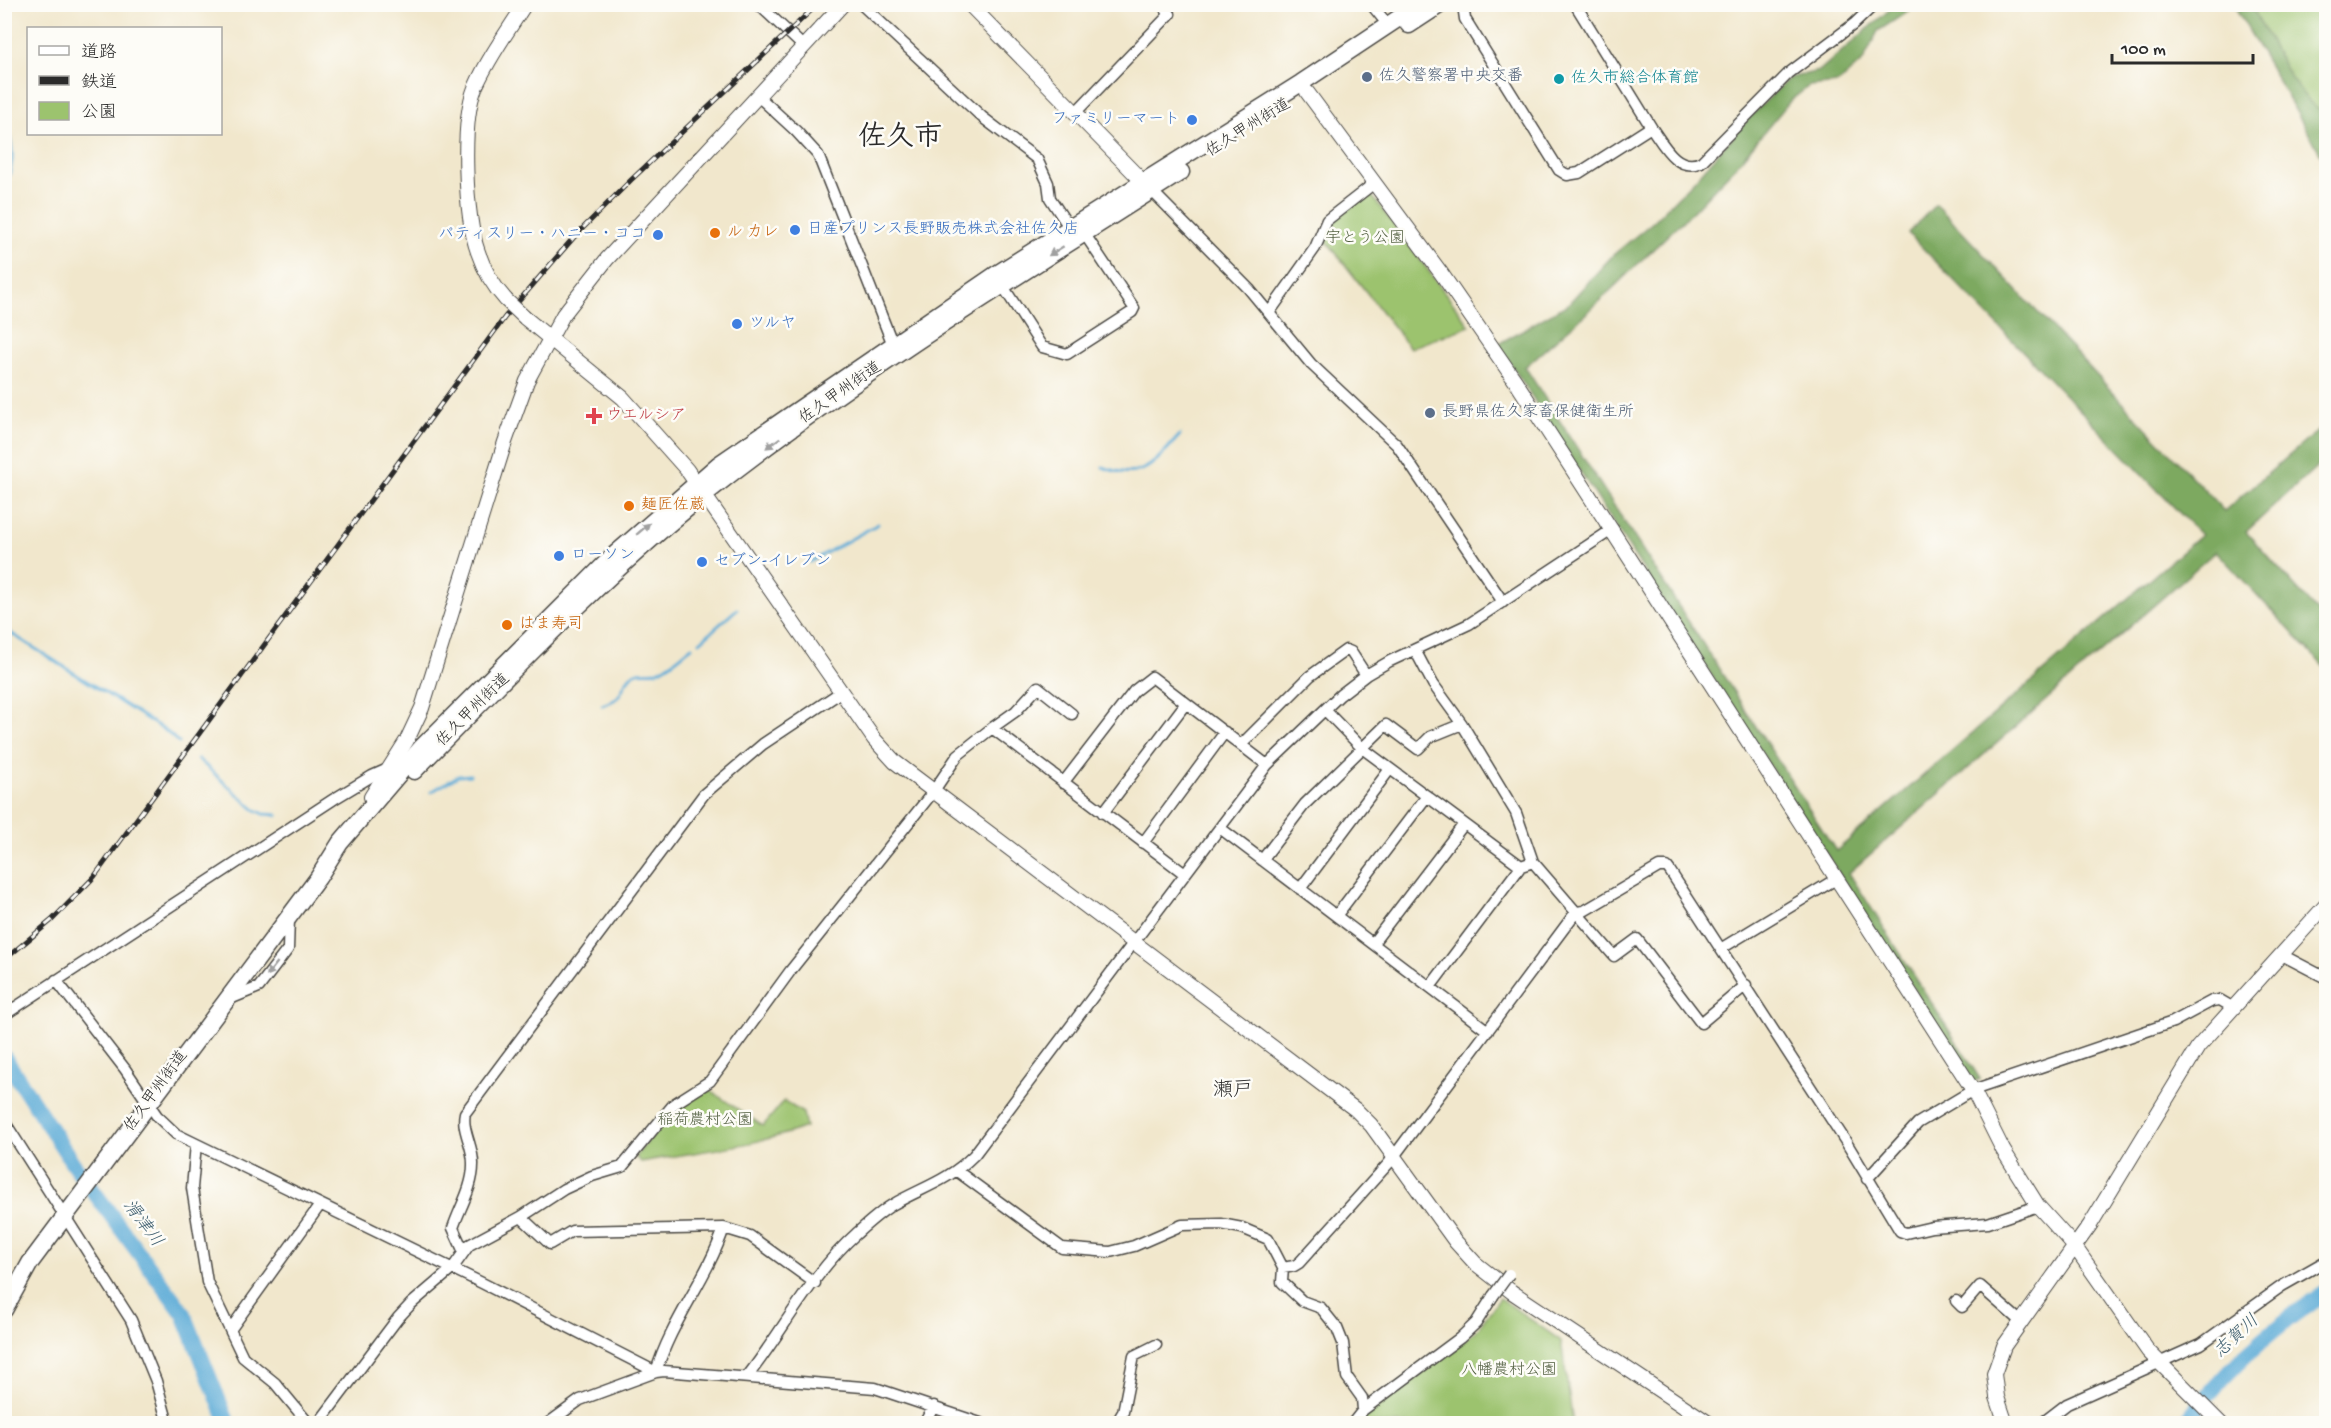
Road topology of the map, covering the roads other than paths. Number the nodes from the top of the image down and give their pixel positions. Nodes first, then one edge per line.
1 (525, 4) edge
2 (758, 4) edge
3 (843, 4) edge
4 (861, 4) edge
5 (969, 4) edge
6 (1161, 4) edge
7 (1371, 4) edge
8 (1420, 4) edge
9 (1441, 4) edge
10 (1467, 4) edge
11 (1575, 4) edge
12 (1875, 4) edge
13 (1388, 25) junction
14 (804, 47) junction
15 (1307, 92) junction
16 (758, 96) junction
17 (1075, 113) junction
18 (1651, 127) junction
19 (1372, 182) junction
20 (1148, 186) junction
21 (1077, 230) junction
22 (999, 280) junction
23 (1269, 313) junction
24 (549, 338) junction
25 (895, 349) junction
26 (700, 488) junction
27 (1613, 529) junction
28 (1503, 602) junction
29 (1415, 650) junction
30 (1366, 675) junction
31 (841, 692) junction
32 (1186, 703) junction
33 (1325, 710) junction
34 (1072, 714) dead end
35 (1462, 724) junction
36 (992, 728) junction
37 (1225, 732) junction
38 (1241, 745) junction
39 (1362, 748) junction
40 (1267, 765) junction
41 (398, 767) junction
42 (1390, 769) junction
43 (1063, 783) junction
44 (933, 792) junction
45 (392, 796) junction
46 (1427, 796) junction
47 (1103, 813) junction
48 (1464, 824) junction
49 (1220, 828) junction
50 (1143, 843) junction
51 (1262, 860) junction
52 (1533, 862) junction
53 (1521, 866) junction
54 (1185, 874) junction
55 (318, 878) junction
56 (1836, 879) junction
57 (1300, 889) junction
58 (2326, 905) edge
59 (1576, 912) junction
60 (1336, 916) junction
61 (1133, 943) junction
62 (1373, 943) junction
63 (1722, 948) junction
64 (2282, 955) junction
65 (2326, 978) edge
66 (56, 980) junction
67 (1746, 985) junction
68 (1430, 987) junction
69 (2232, 1007) junction
70 (4, 1015) edge
71 (1488, 1031) junction
72 (1972, 1090) junction
73 (149, 1102) junction
74 (4, 1121) edge
75 (196, 1144) junction
76 (1394, 1155) junction
77 (957, 1171) junction
78 (1867, 1179) junction
79 (320, 1205) junction
80 (2038, 1206) junction
81 (65, 1215) junction
82 (521, 1217) junction
83 (724, 1228) junction
84 (2075, 1247) junction
85 (463, 1250) junction
86 (2326, 1261) edge
87 (1283, 1268) junction
88 (452, 1269) junction
89 (1509, 1274) dead end
90 (815, 1283) junction
91 (1956, 1301) dead end
92 (4, 1310) edge
93 (2021, 1322) junction
94 (230, 1330) junction
95 (1156, 1345) dead end
96 (2159, 1363) junction
97 (656, 1371) junction
98 (747, 1377) junction
99 (934, 1406) junction
100 (1364, 1410) junction
101 (168, 1424) edge
102 (309, 1424) edge
103 (318, 1424) edge
104 (547, 1424) edge
105 (924, 1424) edge
106 (983, 1424) edge
107 (1116, 1424) edge
108 (1352, 1424) edge
109 (1710, 1424) edge
110 (2006, 1424) edge
111 (2041, 1424) edge
112 (2221, 1424) edge

1 - 24 street, bridge
2 - 14 street
3 - 14 street
4 - 21 street
5 - 17 street
6 - 17 street
7 - 13 street
8 - 13 main road, 佐久甲州街道
9 - 15 main road, 佐久甲州街道
10 - 18 street
11 - 18 street
12 - 18 street
13 - 20 main road, 佐久甲州街道
14 - 16 street
15 - 19 street
15 - 20 main road, 佐久甲州街道
16 - 24 street
16 - 25 street
17 - 20 street
19 - 23 street
19 - 27 street
20 - 21 main road, 佐久甲州街道
20 - 23 street
21 - 22 main road, 佐久甲州街道
21 - 22 street
22 - 25 main road, 佐久甲州街道
23 - 28 street
24 - 26 street
24 - 41 street
25 - 26 main road, 佐久甲州街道
26 - 31 street
41 -> 26 main road, 佐久甲州街道
26 - 45 main road, 佐久甲州街道
27 - 28 street
27 - 56 street
28 - 29 street
29 - 30 street
29 - 35 street
30 - 33 street
30 - 38 street
31 - 44 street
31 - 85 street
32 - 37 street
32 - 43 street
32 - 47 street
33 - 39 street
33 - 40 street
34 - 36 street
35 - 39 street
35 - 52 street
36 - 43 street
36 - 44 street
37 - 38 street
37 - 50 street
38 - 40 street
39 - 42 street
39 - 51 street
40 - 49 street
41 - 45 street
41 - 55 main road, 佐久甲州街道
41 - 66 street
42 - 46 street
42 - 57 street
43 - 47 street
44 - 61 street
44 - 82 street
45 - 55 main road, 佐久甲州街道
46 - 48 street
46 - 60 street
47 - 50 street
48 - 53 street
48 - 62 street
49 - 51 street
49 - 54 street
50 - 54 street
51 - 57 street
52 - 53 street
52 - 59 street
53 - 68 street
54 - 61 street
55 - 73 main road, 佐久甲州街道
56 - 63 street
56 - 72 street
57 - 60 street
58 - 64 street
59 - 63 street
59 - 67 street
59 - 71 street
60 - 62 street
61 - 76 street
61 - 77 street
62 - 68 street
63 - 67 street
64 - 65 street
64 - 69 street
66 - 70 street
66 - 73 street
67 - 78 street
68 - 71 street
69 - 72 street
69 - 84 street
71 - 76 street
72 - 78 street
72 - 80 street
73 - 75 street
73 - 81 main road, 佐久甲州街道
74 - 81 street
75 - 79 street
75 - 94 street
76 - 87 street
76 - 109 street
77 - 87 street
77 - 90 street
78 - 80 street
79 - 88 street
79 - 94 street
80 - 84 street
81 - 92 main road, 佐久甲州街道
81 - 101 street
82 - 83 street
82 - 85 street
83 - 90 street
83 - 97 street
84 - 93 street
84 - 96 street
85 - 88 street
86 - 96 street
87 - 100 street
88 - 97 street
88 - 103 street
89 - 100 street, bridge
90 - 98 street
91 - 93 street
93 - 110 street
94 - 102 street
95 - 107 street
96 - 111 street
96 - 112 street
97 - 98 street
97 - 104 street
98 - 99 street
99 - 105 street
99 - 106 street
100 - 108 street

